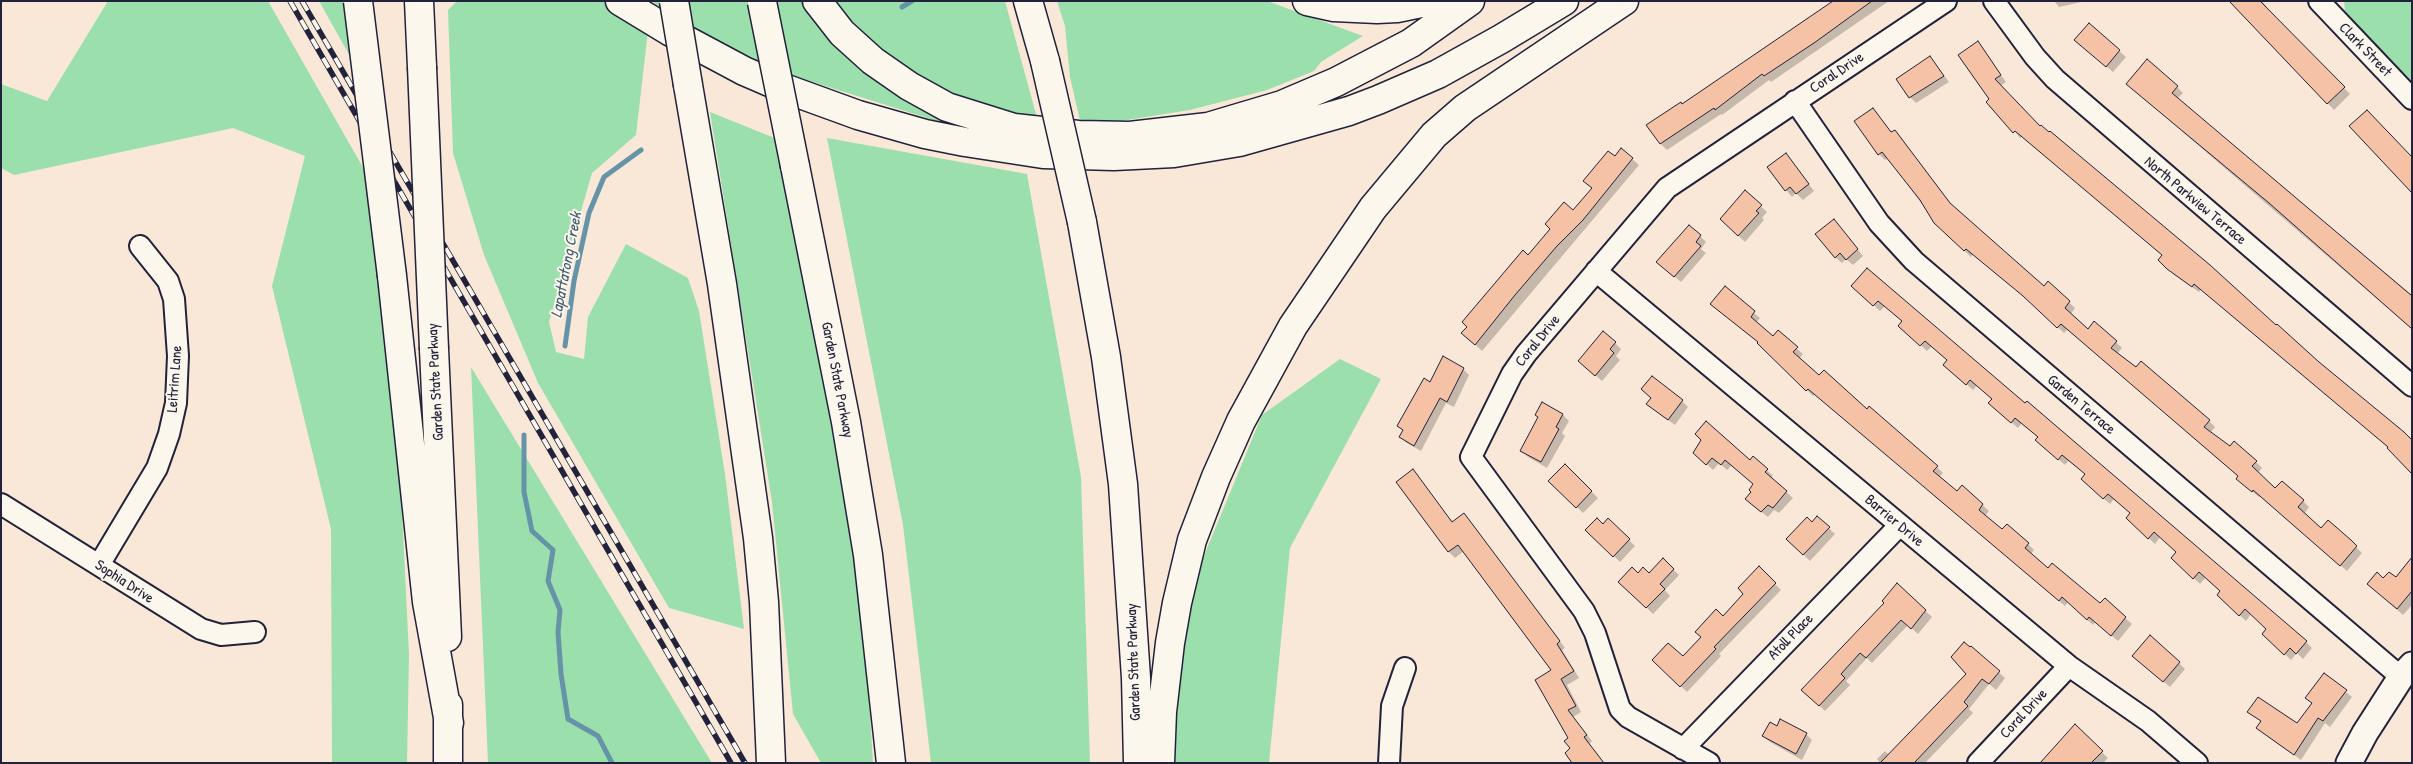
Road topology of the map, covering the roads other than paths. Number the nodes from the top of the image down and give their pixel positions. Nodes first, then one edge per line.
1 (358, 1) edge
2 (419, 1) edge
3 (674, 1) edge
4 (817, 1) edge
5 (1028, 1) edge
6 (1307, 1) edge
7 (1431, 1) edge
8 (1470, 1) edge
9 (1564, 1) edge
10 (1624, 1) edge
11 (1946, 1) edge
12 (1994, 1) edge
13 (2319, 1) edge
14 (762, 2) edge
15 (626, 4) edge
16 (2412, 99) edge
17 (1795, 101) junction
18 (140, 246) dead end
19 (1596, 271) junction
20 (2412, 386) edge
21 (1, 504) edge
22 (1899, 526) junction
23 (99, 565) junction
24 (255, 632) dead end
25 (2069, 666) junction
26 (1405, 668) dead end
27 (2406, 671) edge
28 (449, 723) junction
29 (1683, 749) junction
30 (448, 763) edge
31 (771, 763) edge
32 (891, 763) edge
33 (1138, 763) edge
34 (1160, 763) edge
35 (1389, 763) edge
36 (1709, 763) edge
37 (1978, 763) edge
38 (2197, 763) edge
39 (2349, 763) edge

1 - 28 highway, bridge
2 - 28 highway, Garden State Parkway, bridge
3 - 31 highway, bridge
4 - 8 highway
5 - 33 highway, Garden State Parkway, bridge
6 - 7 highway
9 - 15 highway
10 - 34 highway
11 - 17 street, Coral Drive
12 - 20 street, North Parkview Terrace
13 - 16 street, Clark Street
14 - 32 highway, Garden State Parkway, bridge
17 - 19 street, Coral Drive
17 - 27 street, Garden Terrace
18 - 23 street, Leitrim Lane
19 - 22 street, Barrier Drive
19 - 29 street, Coral Drive
21 - 23 street, Sophia Drive
22 - 25 street, Barrier Drive
22 - 29 street, Atoll Place
23 - 24 street, Sophia Drive
25 - 37 street, Coral Drive
25 - 38 street, Barrier Drive
26 - 35 street
27 - 39 street
28 - 30 highway, Garden State Parkway
29 - 36 street, Coral Drive

